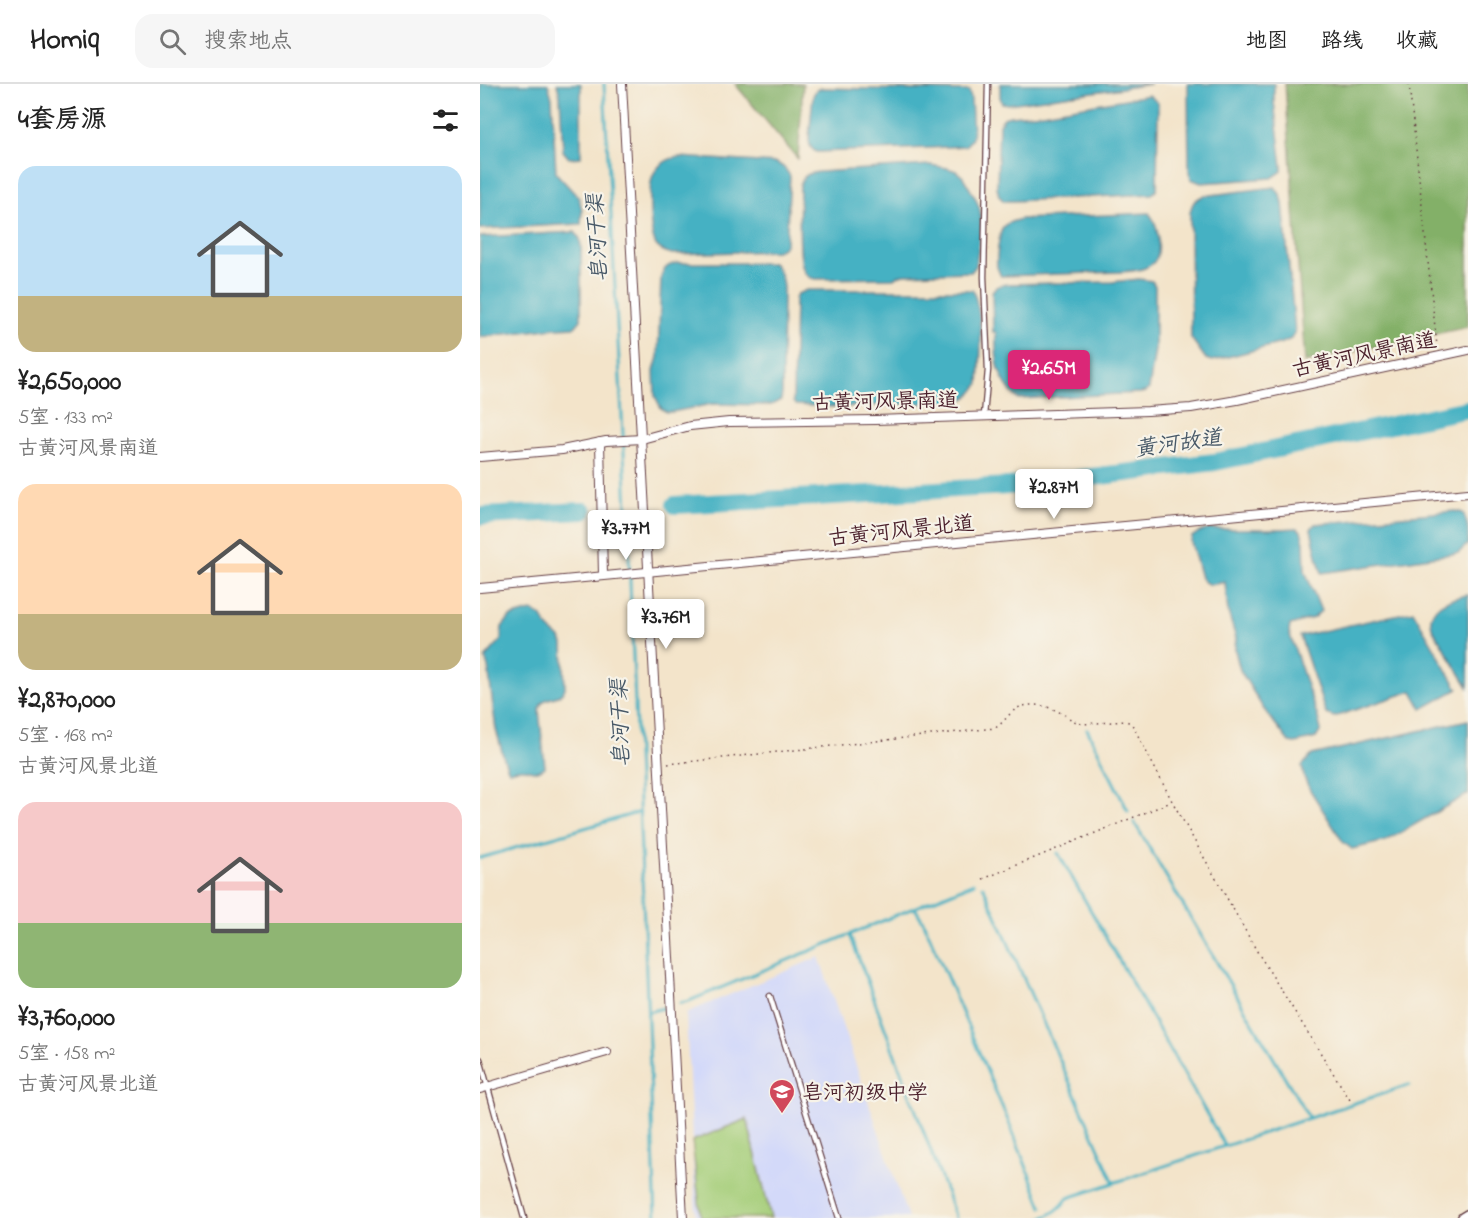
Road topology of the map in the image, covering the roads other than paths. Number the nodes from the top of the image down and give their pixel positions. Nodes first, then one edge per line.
1 (622, 84) edge
2 (988, 84) edge
3 (1468, 350) edge
4 (984, 416) junction
5 (642, 439) junction
6 (600, 442) junction
7 (480, 457) edge
8 (1468, 493) edge
9 (645, 573) junction
10 (607, 575) junction
11 (480, 588) edge
12 (770, 996) dead end
13 (607, 1052) dead end
14 (480, 1059) edge
15 (484, 1088) edge
16 (1468, 1215) edge
17 (524, 1218) edge
18 (683, 1218) edge
19 (839, 1218) edge
20 (1463, 1218) edge

1 - 5 street
2 - 4 lane
3 - 4 street, 古黄河风景南道
4 - 5 street, 古黄河风景南道
5 - 6 street, 古黄河风景南道
5 - 9 street
6 - 7 street, 古黄河风景南道
6 - 10 street
8 - 9 street, 古黄河风景北道
9 - 10 street, 古黄河风景北道
9 - 18 street
10 - 11 street, 古黄河风景北道
12 - 19 lane
13 - 15 street
14 - 15 lane
15 - 17 lane
16 - 20 street

